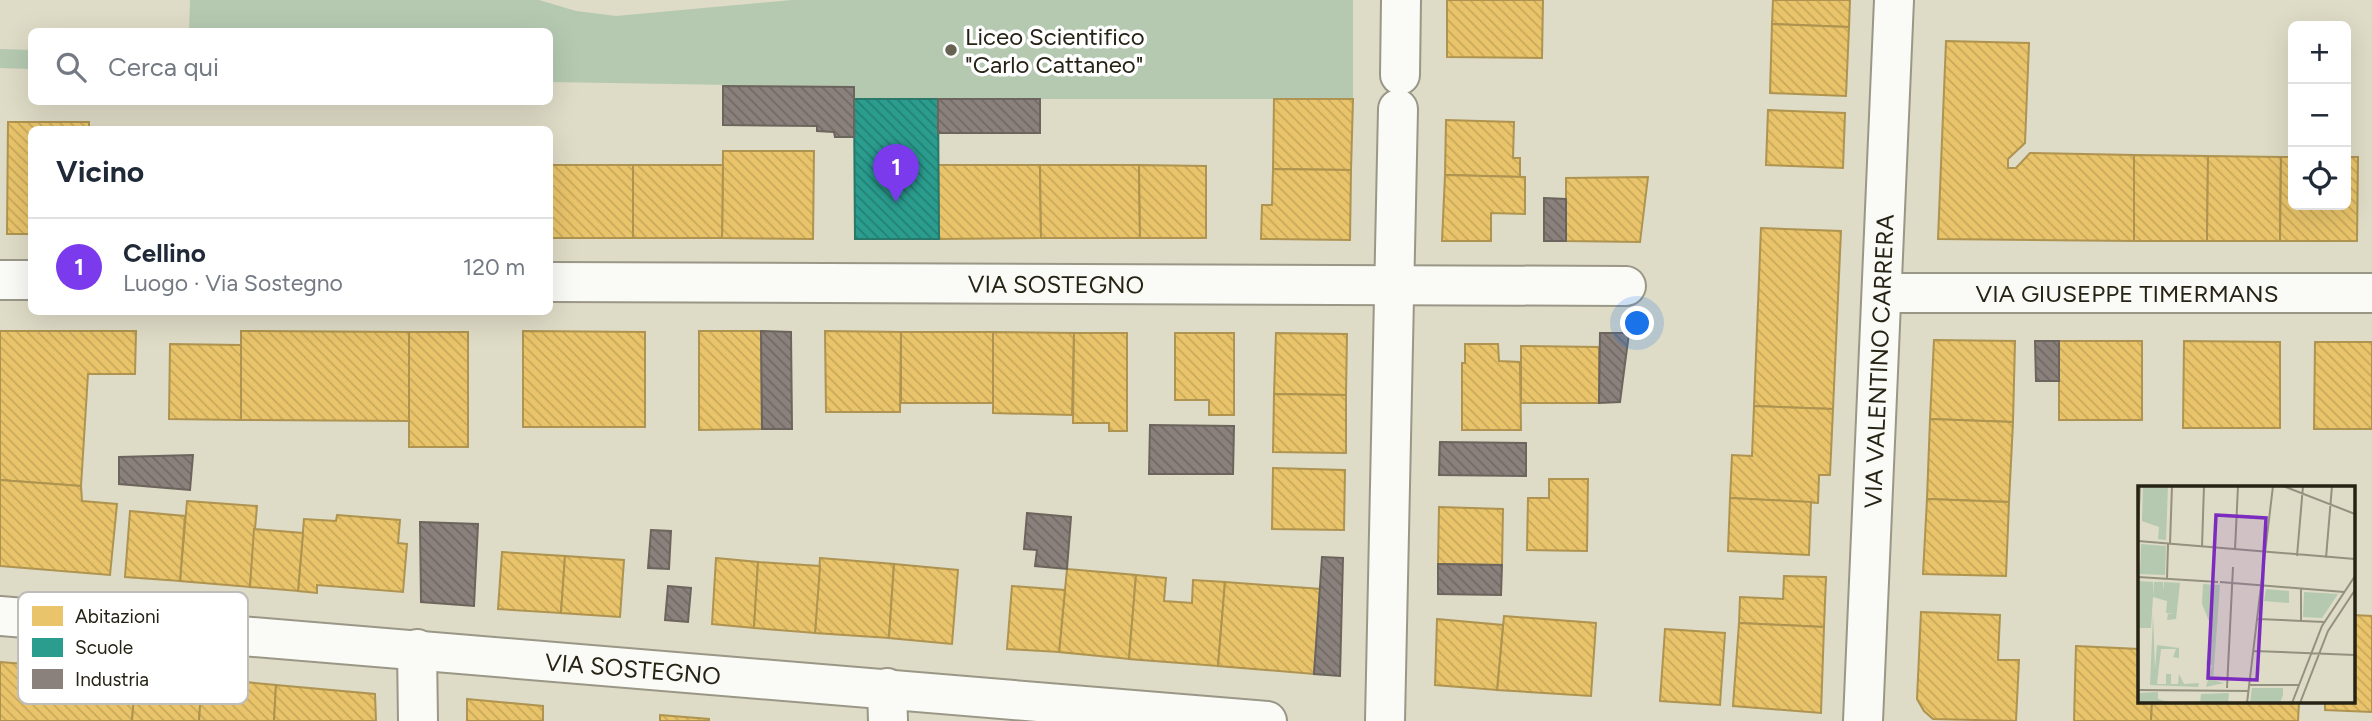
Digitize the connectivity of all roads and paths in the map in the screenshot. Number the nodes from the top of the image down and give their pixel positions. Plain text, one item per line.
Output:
1 (1401, 0) edge
2 (1894, 0) edge
3 (0, 280) edge
4 (28, 280) edge
5 (553, 282) edge
6 (1393, 286) junction
7 (1626, 286) dead end
8 (1882, 293) junction
9 (2372, 293) edge
10 (0, 616) edge
11 (18, 617) edge
12 (248, 636) edge
13 (417, 649) junction
14 (887, 705) edge
15 (418, 721) edge
16 (1267, 721) edge
17 (1385, 721) edge
18 (1863, 721) edge

1 - 6 street
2 - 8 street, VIA VALENTINO CARRERA
3 - 4 street
5 - 6 street, VIA SOSTEGNO
6 - 7 street, VIA SOSTEGNO
6 - 17 street
8 - 9 street, VIA GIUSEPPE TIMERMANS
8 - 18 street, VIA VALENTINO CARRERA
10 - 11 street, VIA SOSTEGNO
12 - 13 street, VIA SOSTEGNO
13 - 14 street, VIA SOSTEGNO
13 - 15 street
14 - 16 street, VIA SOSTEGNO

